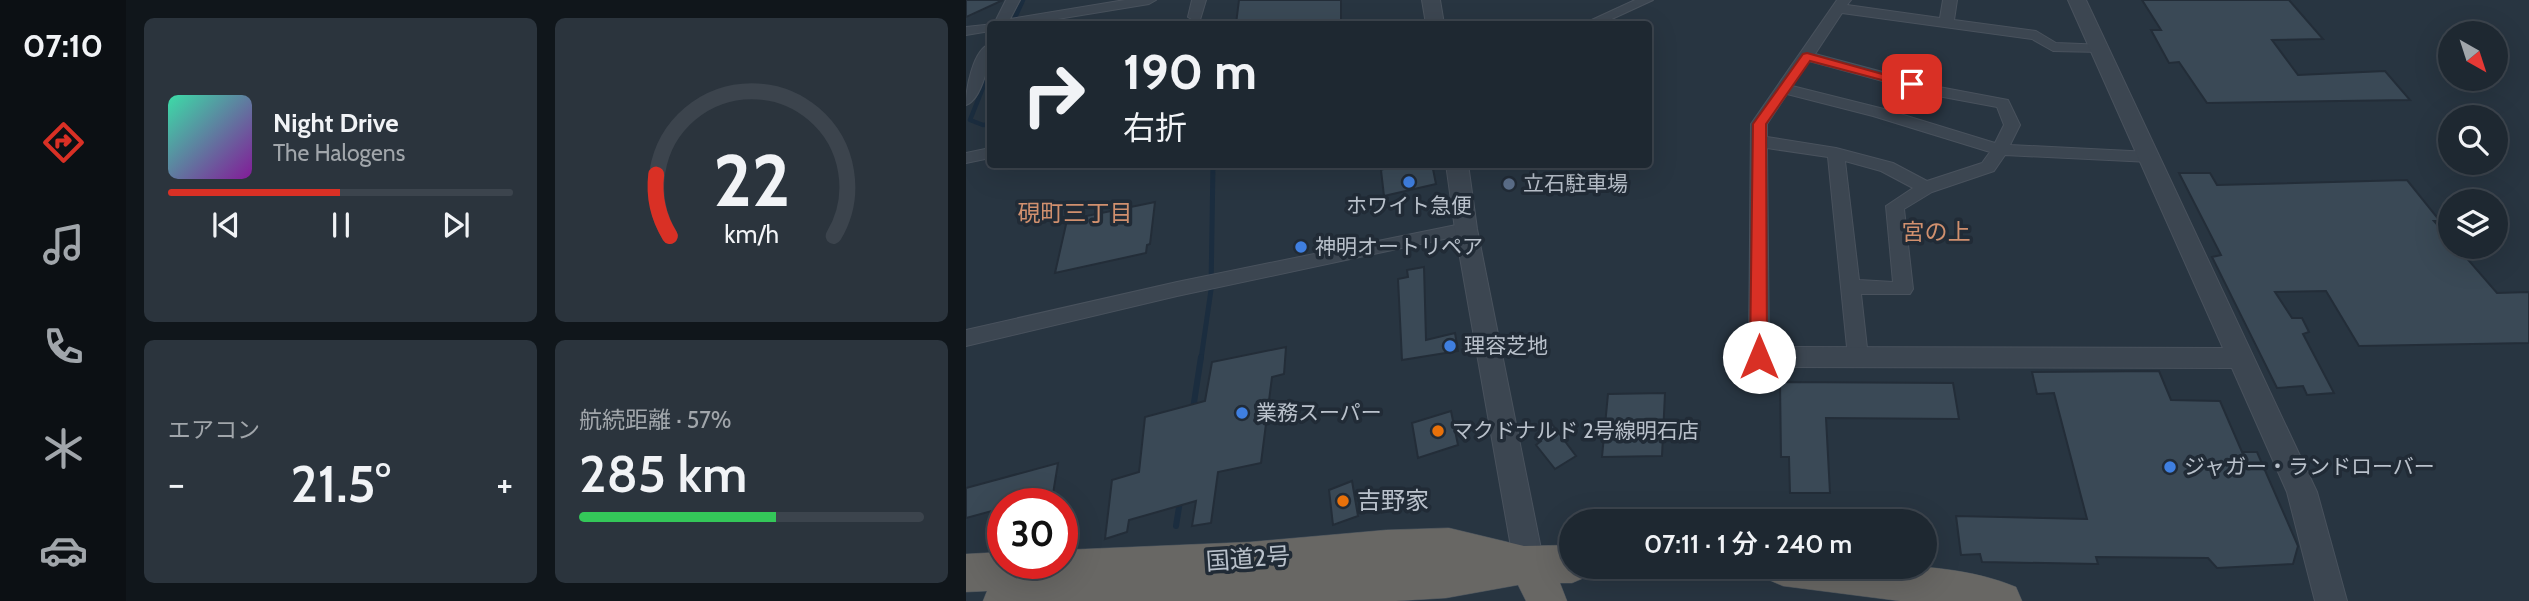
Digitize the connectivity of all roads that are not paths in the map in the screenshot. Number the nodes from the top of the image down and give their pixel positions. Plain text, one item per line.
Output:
1 (1013, 0) edge
2 (1149, 0) edge
3 (1199, 0) edge
4 (1431, 0) edge
5 (1646, 0) edge
6 (1950, 0) edge
7 (2077, 0) edge
8 (1841, 4) edge
9 (1195, 17) dead end
10 (1085, 18) edge
11 (1004, 21) edge
12 (1020, 21) edge
13 (1434, 21) edge
14 (1597, 21) edge
15 (1946, 23) junction
16 (987, 28) edge
17 (966, 31) edge
18 (2101, 48) junction
19 (987, 55) edge
20 (1807, 57) junction
21 (987, 89) edge
22 (1784, 89) junction
23 (968, 96) edge
24 (1758, 141) junction
25 (2000, 150) junction
26 (1836, 153) junction
27 (987, 154) edge
28 (2150, 157) junction
29 (966, 158) edge
30 (1458, 168) edge
31 (1926, 188) junction
32 (1466, 229) junction
33 (1851, 287) junction
34 (966, 338) edge
35 (1759, 357) joint
36 (1858, 357) junction
37 (2241, 358) junction
38 (1559, 570) edge
39 (966, 573) edge
40 (1884, 579) edge
41 (1528, 583) edge
42 (1332, 593) edge
43 (1957, 596) edge
44 (1003, 601) edge
45 (1546, 601) edge
46 (2002, 601) edge
47 (2331, 601) edge

1 - 11 street
2 - 10 street
3 - 9 street
4 - 13 street
5 - 14 street
6 - 15 street
7 - 18 street
8 - 15 street
8 - 20 street
10 - 12 street
15 - 18 street
16 - 17 street
18 - 28 street
19 - 23 street
20 - 22 street
20 - 25 street
21 - 23 street
22 - 24 street
22 - 25 street
24 - 26 street
24 - 35 street
25 - 28 street
25 - 31 street
26 - 31 street
26 - 33 street
27 - 29 street
28 - 37 street
30 - 32 street
31 - 33 street
32 - 34 street
32 - 41 street
33 - 36 street
35 - 36 street
36 - 37 street
37 - 47 street
38 - 41 highway, 国道2号
39 - 41 highway, 国道2号
40 - 43 highway
41 - 42 highway, 国道2号
41 - 45 highway
42 - 44 highway, 国道2号
43 - 46 highway

